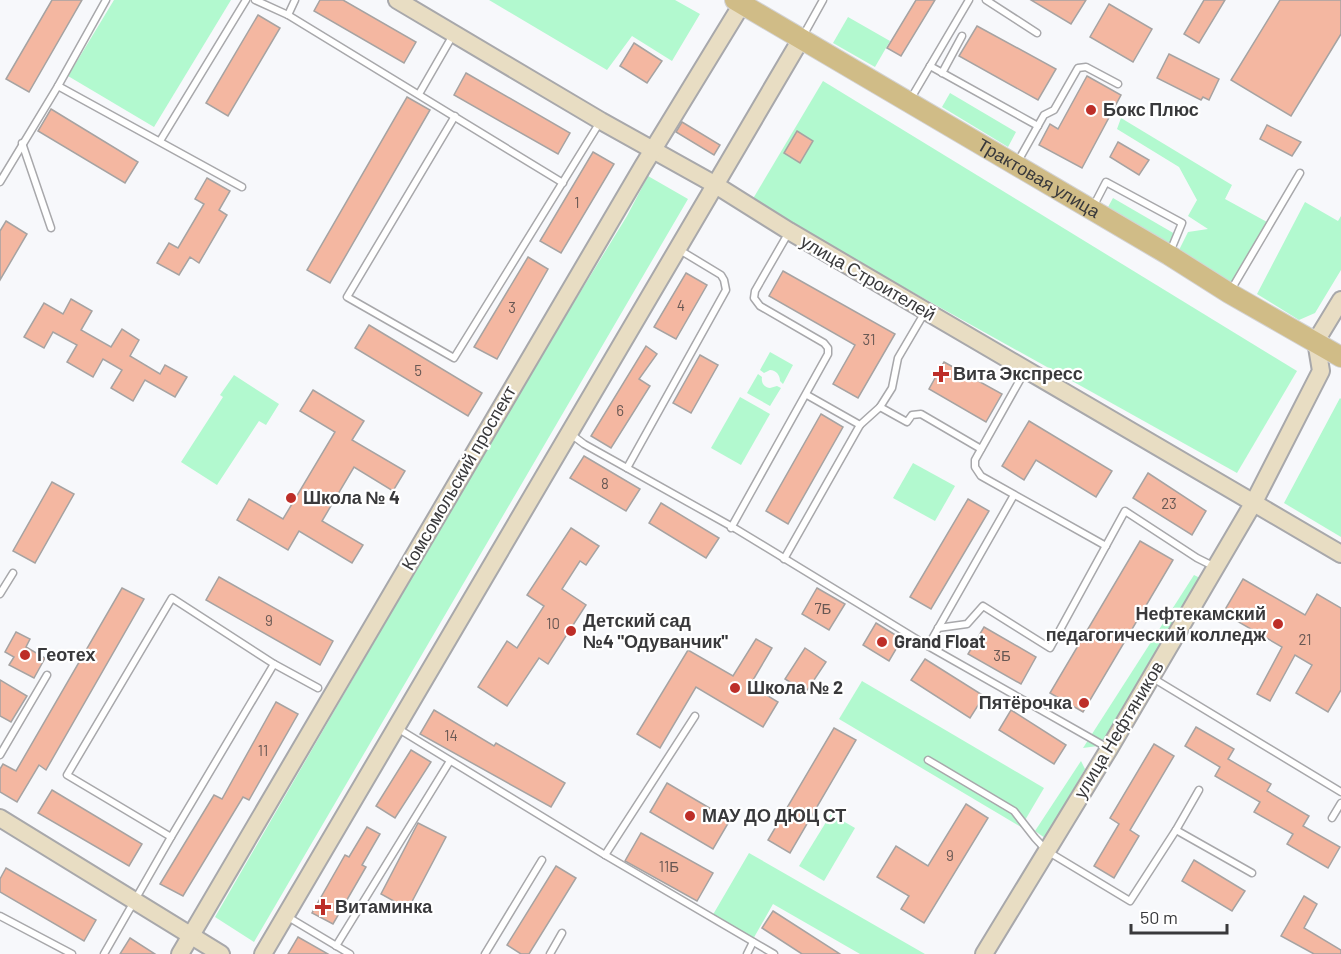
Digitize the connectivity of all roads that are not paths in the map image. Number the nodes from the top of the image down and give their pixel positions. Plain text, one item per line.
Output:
1 (106, 0) edge
2 (246, 0) edge
3 (255, 0) edge
4 (296, 0) edge
5 (397, 0) edge
6 (823, 0) edge
7 (969, 0) edge
8 (986, 0) edge
9 (738, 2) edge
10 (288, 15) junction
11 (454, 33) junction
12 (1037, 33) dead end
13 (962, 36) dead end
14 (801, 39) junction
15 (930, 66) junction
16 (942, 73) junction
17 (1118, 84) dead end
18 (58, 86) junction
19 (419, 94) junction
20 (909, 103) junction
21 (454, 116) junction
22 (601, 121) junction
23 (1038, 126) junction
24 (160, 141) junction
25 (22, 143) junction
26 (652, 150) junction
27 (1016, 166) junction
28 (1300, 173) dead end
29 (0, 182) edge
30 (563, 183) junction
31 (714, 184) junction
32 (242, 188) dead end
33 (1091, 210) junction
34 (51, 228) dead end
35 (789, 231) junction
36 (678, 248) junction
37 (1169, 255) junction
38 (1229, 293) junction
39 (1341, 300) edge
40 (925, 311) junction
41 (1316, 341) junction
42 (1341, 357) edge
43 (1026, 371) junction
44 (807, 395) junction
45 (880, 407) junction
46 (861, 425) junction
47 (569, 433) junction
48 (981, 449) junction
49 (627, 468) junction
50 (1014, 495) junction
51 (1254, 502) junction
52 (731, 528) junction
53 (1106, 546) junction
54 (1341, 554) edge
55 (784, 559) junction
56 (1216, 567) junction
57 (13, 573) dead end
58 (0, 594) edge
59 (939, 627) junction
60 (928, 646) junction
61 (274, 664) junction
62 (47, 675) dead end
63 (1151, 677) junction
64 (318, 688) dead end
65 (694, 716) dead end
66 (397, 728) junction
67 (1108, 748) junction
68 (0, 755) edge
69 (928, 760) dead end
70 (450, 761) junction
71 (1199, 790) dead end
72 (1341, 792) edge
73 (1341, 803) edge
74 (0, 818) edge
75 (1332, 818) dead end
76 (1176, 830) junction
77 (171, 837) junction
78 (1047, 851) junction
79 (605, 855) junction
80 (542, 860) dead end
81 (1252, 873) dead end
82 (136, 901) junction
83 (285, 915) junction
84 (0, 916) edge
85 (562, 933) dead end
86 (191, 936) junction
87 (753, 942) junction
88 (336, 946) junction
89 (72, 954) edge
90 (104, 954) edge
91 (180, 954) edge
92 (221, 954) edge
93 (263, 954) edge
94 (350, 954) edge
95 (485, 954) edge
96 (550, 954) edge
97 (747, 954) edge
98 (774, 954) edge
99 (984, 954) edge

1 - 18 lane
2 - 24 lane
3 - 10 lane
4 - 10 lane
5 - 11 main road, улица Строителей
6 - 14 lane
7 - 15 lane
8 - 12 lane
9 - 14 main road, Трактовая улица
9 - 26 main road, Комсомольский проспект
10 - 19 lane
11 - 19 lane
11 - 22 main road, улица Строителей
13 - 16 lane
14 - 20 main road, Трактовая улица
14 - 31 main road
15 - 16 lane
15 - 20 lane
16 - 23 lane
17 - 23 lane
18 - 24 lane
18 - 25 lane
19 - 21 lane
20 - 27 main road, Трактовая улица
21 - 30 lane
21 - 30 lane
22 - 26 main road, улица Строителей
22 - 30 lane
23 - 27 lane
24 - 32 lane
25 - 29 lane
25 - 34 lane
26 - 31 main road, улица Строителей
26 - 86 main road, Комсомольский проспект
27 - 33 main road, Трактовая улица
28 - 38 lane
31 - 35 main road, улица Строителей
31 - 36 main road
33 - 37 main road, Трактовая улица
33 - 37 lane
35 - 40 main road, улица Строителей
35 - 44 lane
36 - 47 main road
36 - 49 lane
37 - 38 main road, Трактовая улица
38 - 41 main road, Трактовая улица
39 - 41 main road
40 - 43 main road, улица Строителей
40 - 45 lane
41 - 42 main road, Трактовая улица
41 - 51 main road, улица Нефтяников
43 - 48 lane
43 - 51 main road, улица Строителей
44 - 46 lane
44 - 52 lane
45 - 46 lane
45 - 48 lane
46 - 55 lane
47 - 49 lane
47 - 66 main road
48 - 50 lane
49 - 52 lane
50 - 53 lane
50 - 59 lane
51 - 54 main road, улица Строителей
51 - 56 main road, улица Нефтяников
52 - 55 lane
53 - 56 lane
53 - 59 lane
55 - 60 lane
56 - 63 main road, улица Нефтяников
57 - 58 lane
59 - 60 lane
60 - 67 lane
61 - 64 lane
61 - 77 lane
61 - 77 lane
62 - 68 lane
63 - 67 main road, улица Нефтяников
63 - 72 lane
65 - 79 lane
66 - 70 lane
66 - 83 main road
67 - 78 main road, улица Нефтяников
69 - 78 lane
70 - 79 lane
70 - 88 lane
71 - 76 lane
73 - 75 lane
74 - 82 main road
76 - 78 lane
76 - 81 lane
77 - 82 lane
78 - 99 main road, улица Нефтяников
79 - 87 lane
80 - 95 lane
82 - 86 main road
82 - 90 lane
83 - 88 lane
83 - 93 main road
84 - 89 lane
85 - 96 lane
86 - 91 main road, Комсомольский проспект
86 - 92 main road
87 - 97 lane
87 - 98 lane
88 - 94 lane

